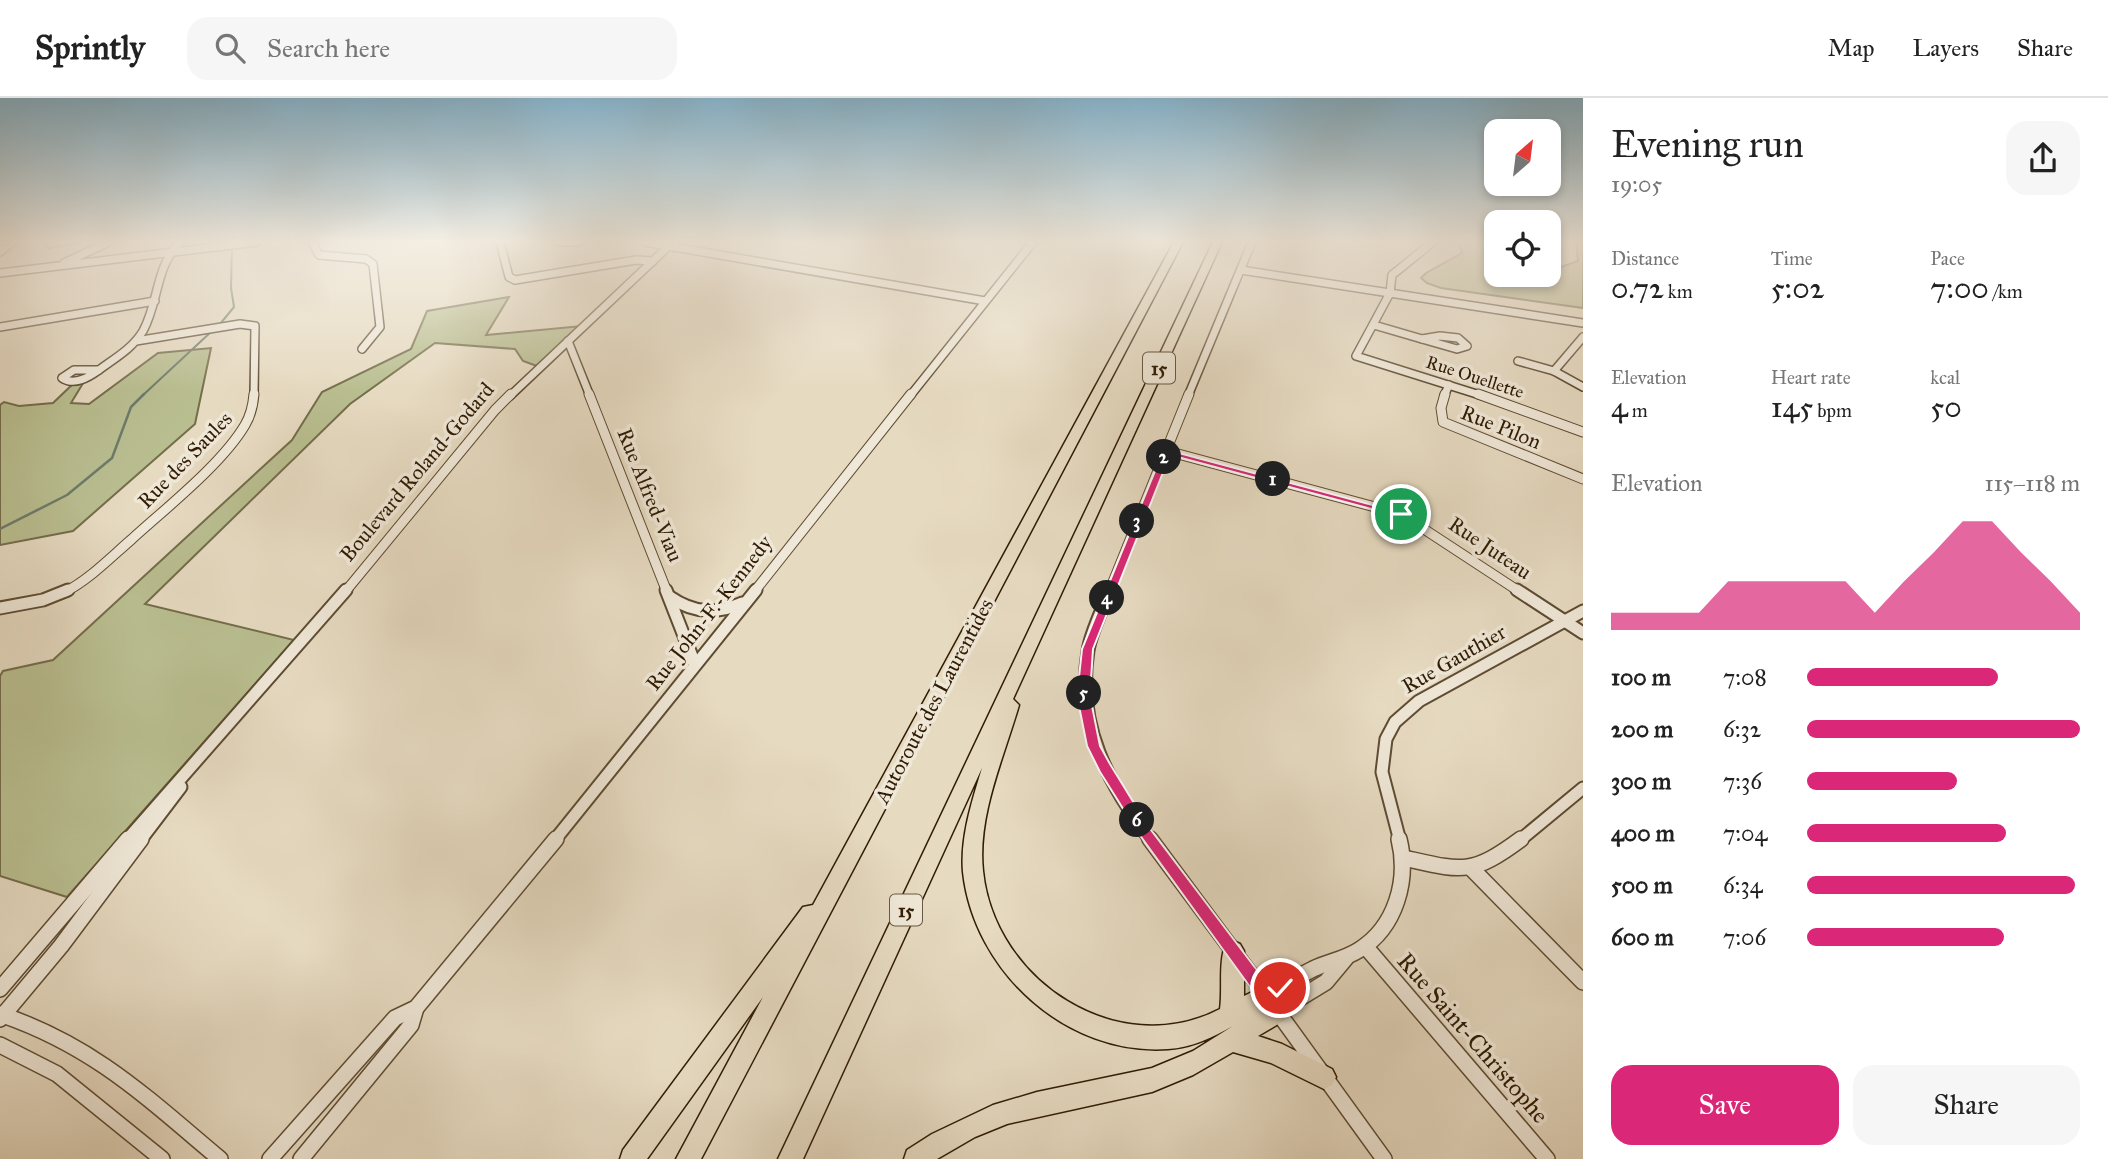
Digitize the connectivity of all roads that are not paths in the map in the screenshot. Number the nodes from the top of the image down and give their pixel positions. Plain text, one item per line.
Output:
1 (157, 292) edge
2 (376, 292) edge
3 (621, 292) edge
4 (933, 292) edge
5 (993, 292) edge
6 (1152, 292) edge
7 (1195, 292) edge
8 (1232, 292) edge
9 (1380, 292) edge
10 (1390, 293) junction
11 (155, 301) junction
12 (985, 301) junction
13 (1583, 323) edge
14 (1374, 325) junction
15 (0, 327) edge
16 (1583, 337) edge
17 (1422, 339) junction
18 (136, 341) junction
19 (568, 341) junction
20 (362, 349) dead end
21 (1518, 361) dead end
22 (99, 370) dead end
23 (1554, 371) junction
24 (1449, 385) junction
25 (1583, 387) edge
26 (1583, 432) edge
27 (1167, 451) junction
28 (1583, 479) edge
29 (670, 597) junction
30 (746, 601) junction
31 (0, 608) edge
32 (1583, 611) edge
33 (1564, 621) junction
34 (1583, 633) edge
35 (1022, 662) junction
36 (695, 664) junction
37 (212, 745) junction
38 (1581, 794) edge
39 (1404, 858) junction
40 (845, 866) junction
41 (1472, 869) junction
42 (1365, 946) junction
43 (1233, 951) junction
44 (1583, 982) edge
45 (0, 989) edge
46 (1272, 1004) junction
47 (416, 1008) junction
48 (1230, 1015) junction
49 (1, 1016) edge
50 (1233, 1041) junction
51 (0, 1045) edge
52 (1324, 1077) junction
53 (162, 1159) edge
54 (220, 1159) edge
55 (270, 1159) edge
56 (301, 1159) edge
57 (632, 1159) edge
58 (688, 1159) edge
59 (790, 1159) edge
60 (916, 1159) edge
61 (1384, 1159) edge
62 (1547, 1159) edge

1 - 11 street
2 - 20 street
3 - 19 street, Boulevard Roland-Godard
4 - 12 street
5 - 12 street, Rue John-F.-Kennedy
6 - 40 highway, Autoroute des Laurentides / 15
7 - 35 highway, 15
8 - 27 street
9 - 10 street
10 - 13 street
10 - 14 street
11 - 15 street
11 - 18 street
12 - 30 street, Rue John-F.-Kennedy
14 - 17 street
14 - 24 street, Rue Ouellette
16 - 23 street
17 - 17 street
18 - 22 street
18 - 31 street, Rue des Saules
19 - 29 street, Rue Alfred-Viau
19 - 37 street, Boulevard Roland-Godard
21 - 23 street
23 - 25 street
24 - 26 street, Rue Ouellette
24 - 28 street, Rue Pilon
27 - 33 street, Rue Juteau
27 - 43 street
29 - 30 street
29 - 36 street, Rue Alfred-Viau
30 - 36 street, Rue John-F.-Kennedy
32 - 33 street, Rue Gauthier
33 - 34 street, Rue Juteau
33 - 39 street, Rue Gauthier
35 - 48 highway
35 - 59 highway, 15
36 - 47 street, Rue John-F.-Kennedy
37 - 45 street, Boulevard Roland-Godard
37 - 49 street, Boulevard Roland-Godard
38 - 41 street
39 - 41 street
39 - 42 street, Rue Gauthier
40 - 57 highway
40 - 58 highway, Autoroute des Laurentides / 15
41 - 44 street
42 - 46 street, Rue Gauthier
42 - 62 street, Rue Saint-Christophe
43 - 46 street
43 - 48 highway
46 - 48 highway
46 - 50 highway
46 - 52 street
47 - 55 street, Rue John-F.-Kennedy
47 - 56 street, Rue John-F.-Kennedy
49 - 54 street
50 - 52 highway
50 - 60 highway
51 - 53 street
52 - 61 street

